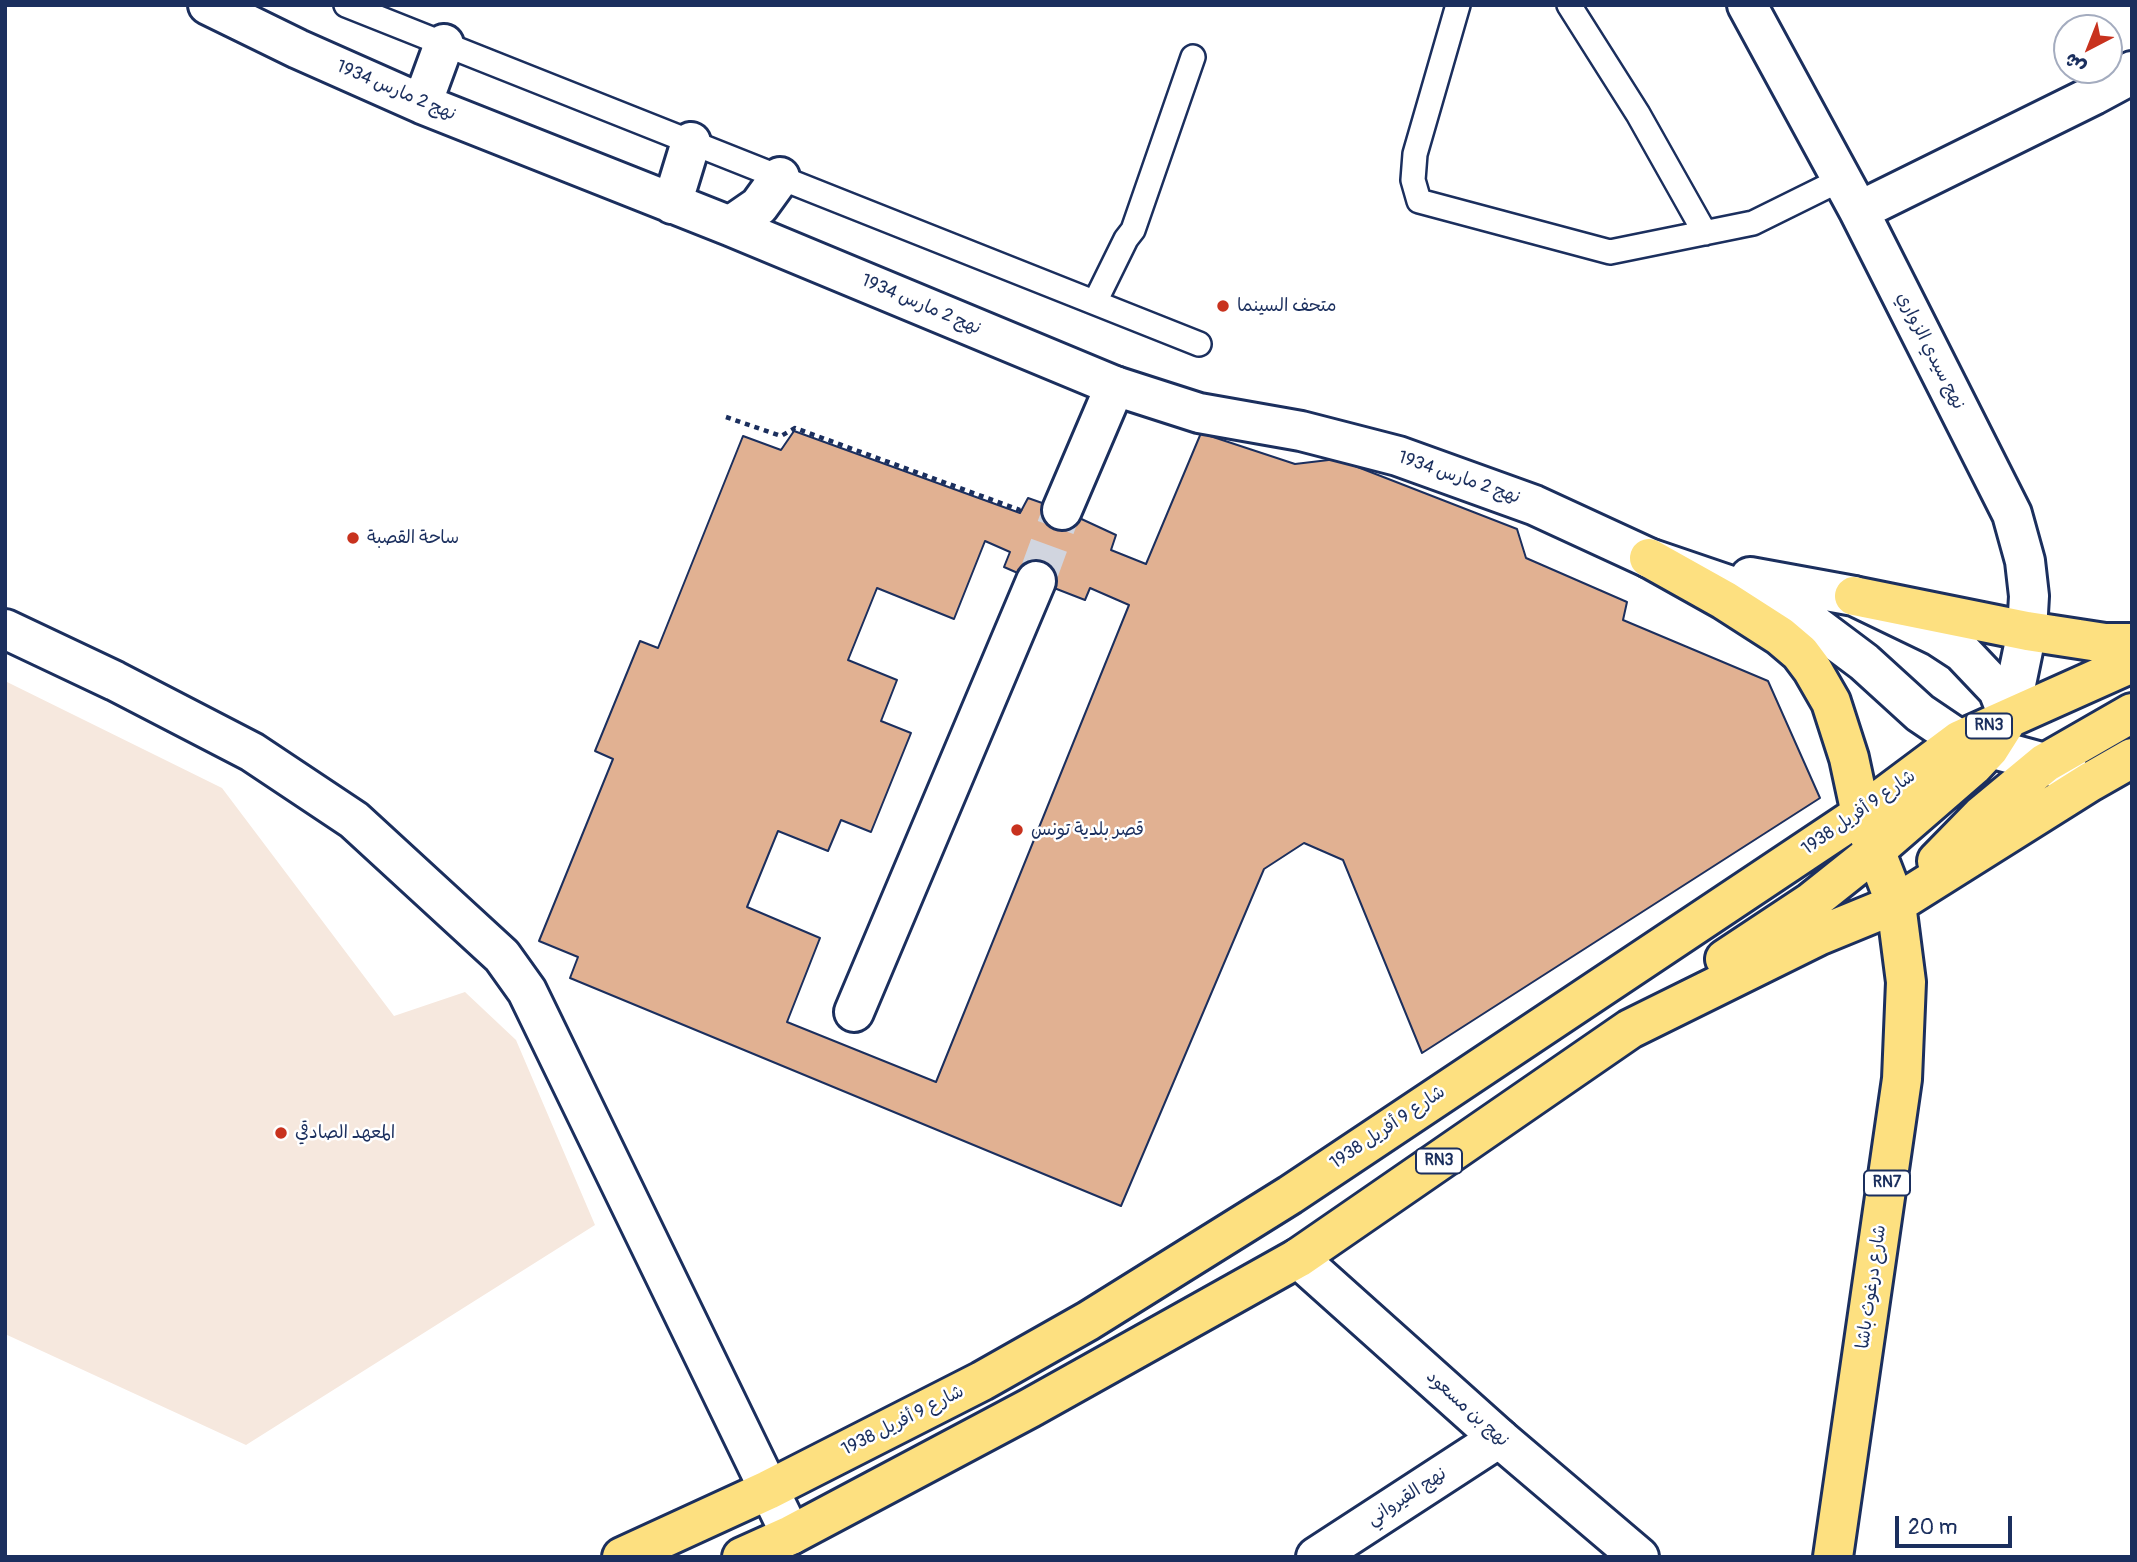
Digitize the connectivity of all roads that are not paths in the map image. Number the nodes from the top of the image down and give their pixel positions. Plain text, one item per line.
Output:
1 (208, 5) edge
2 (346, 5) edge
3 (1458, 5) edge
4 (1569, 5) edge
5 (1747, 5) edge
6 (444, 44) junction
7 (1193, 57) dead end
8 (2132, 71) edge
9 (422, 104) junction
10 (691, 142) junction
11 (780, 177) junction
12 (1851, 195) junction
13 (672, 204) junction
14 (730, 226) junction
15 (1705, 233) junction
16 (1095, 302) junction
17 (1199, 344) dead end
18 (1115, 386) junction
19 (1063, 508) tunnel mouth
20 (1649, 558) junction
21 (1036, 582) tunnel mouth
22 (1854, 596) junction
23 (5, 629) edge
24 (2027, 631) junction
25 (2132, 643) edge
26 (2132, 663) edge
27 (2132, 713) edge
28 (2009, 718) junction
29 (1974, 744) junction
30 (2132, 758) edge
31 (2045, 763) junction
32 (2090, 782) junction
33 (1861, 814) junction
34 (1875, 851) junction
35 (1896, 904) junction
36 (854, 1012) dead end
37 (1630, 1029) junction
38 (1346, 1156) junction
39 (1380, 1202) junction
40 (1298, 1258) junction
41 (1499, 1438) junction
42 (768, 1490) junction
43 (791, 1535) junction
44 (622, 1557) edge
45 (742, 1557) edge
46 (1316, 1557) edge
47 (1639, 1557) edge
48 (1833, 1557) edge

1 - 9 street, نهج 2 مارس 1934
2 - 6 lane
3 - 15 lane
4 - 15 lane
5 - 12 street, نهج سيدي الزواري
6 - 9 street
6 - 10 lane
7 - 16 lane
8 - 12 street
9 - 13 street, نهج 2 مارس 1934
10 - 11 lane
10 - 13 street
11 - 14 street
11 - 16 lane
12 - 15 lane
12 - 24 street, نهج سيدي الزواري
13 - 14 street, نهج 2 مارس 1934
14 - 18 street, نهج 2 مارس 1934
16 - 17 lane
18 - 19 street
18 - 20 street, نهج 2 مارس 1934
20 - 22 street, نهج 2 مارس 1934
20 - 29 street, نهج 2 مارس 1934
20 - 33 main road, شارع درغوث باشا
21 - 36 street
22 - 24 main road
22 - 28 street, نهج 2 مارس 1934
23 - 42 street
24 - 25 main road
24 - 28 street, نهج سيدي الزواري
26 - 28 main road, RN3
27 - 31 main road
28 - 29 main road
29 - 31 street, نهج 2 مارس 1934
29 - 33 main road, شارع 9 أفريل 1938 / RN3
29 - 34 main road
30 - 32 main road, RN3
31 - 32 street, نهج 2 مارس 1934
31 - 35 main road
32 - 35 main road, RN3
33 - 34 main road, شارع درغوث باشا / RN7
33 - 38 main road, شارع 9 أفريل 1938 / RN3
34 - 35 main road, شارع درغوث باشا / RN7
34 - 37 main road
35 - 37 main road, RN3
35 - 48 main road, شارع درغوث باشا / RN7
37 - 39 main road, RN3
38 - 39 main road
38 - 42 main road, شارع 9 أفريل 1938 / RN3
39 - 40 main road, RN3
40 - 41 street, نهج بن مسعود
40 - 43 main road, RN3
41 - 46 street, نهج القيرواني
41 - 47 street, نهج بن مسعود
42 - 43 street
42 - 44 main road, شارع 9 أفريل 1938 / RN3
43 - 45 main road, RN3

